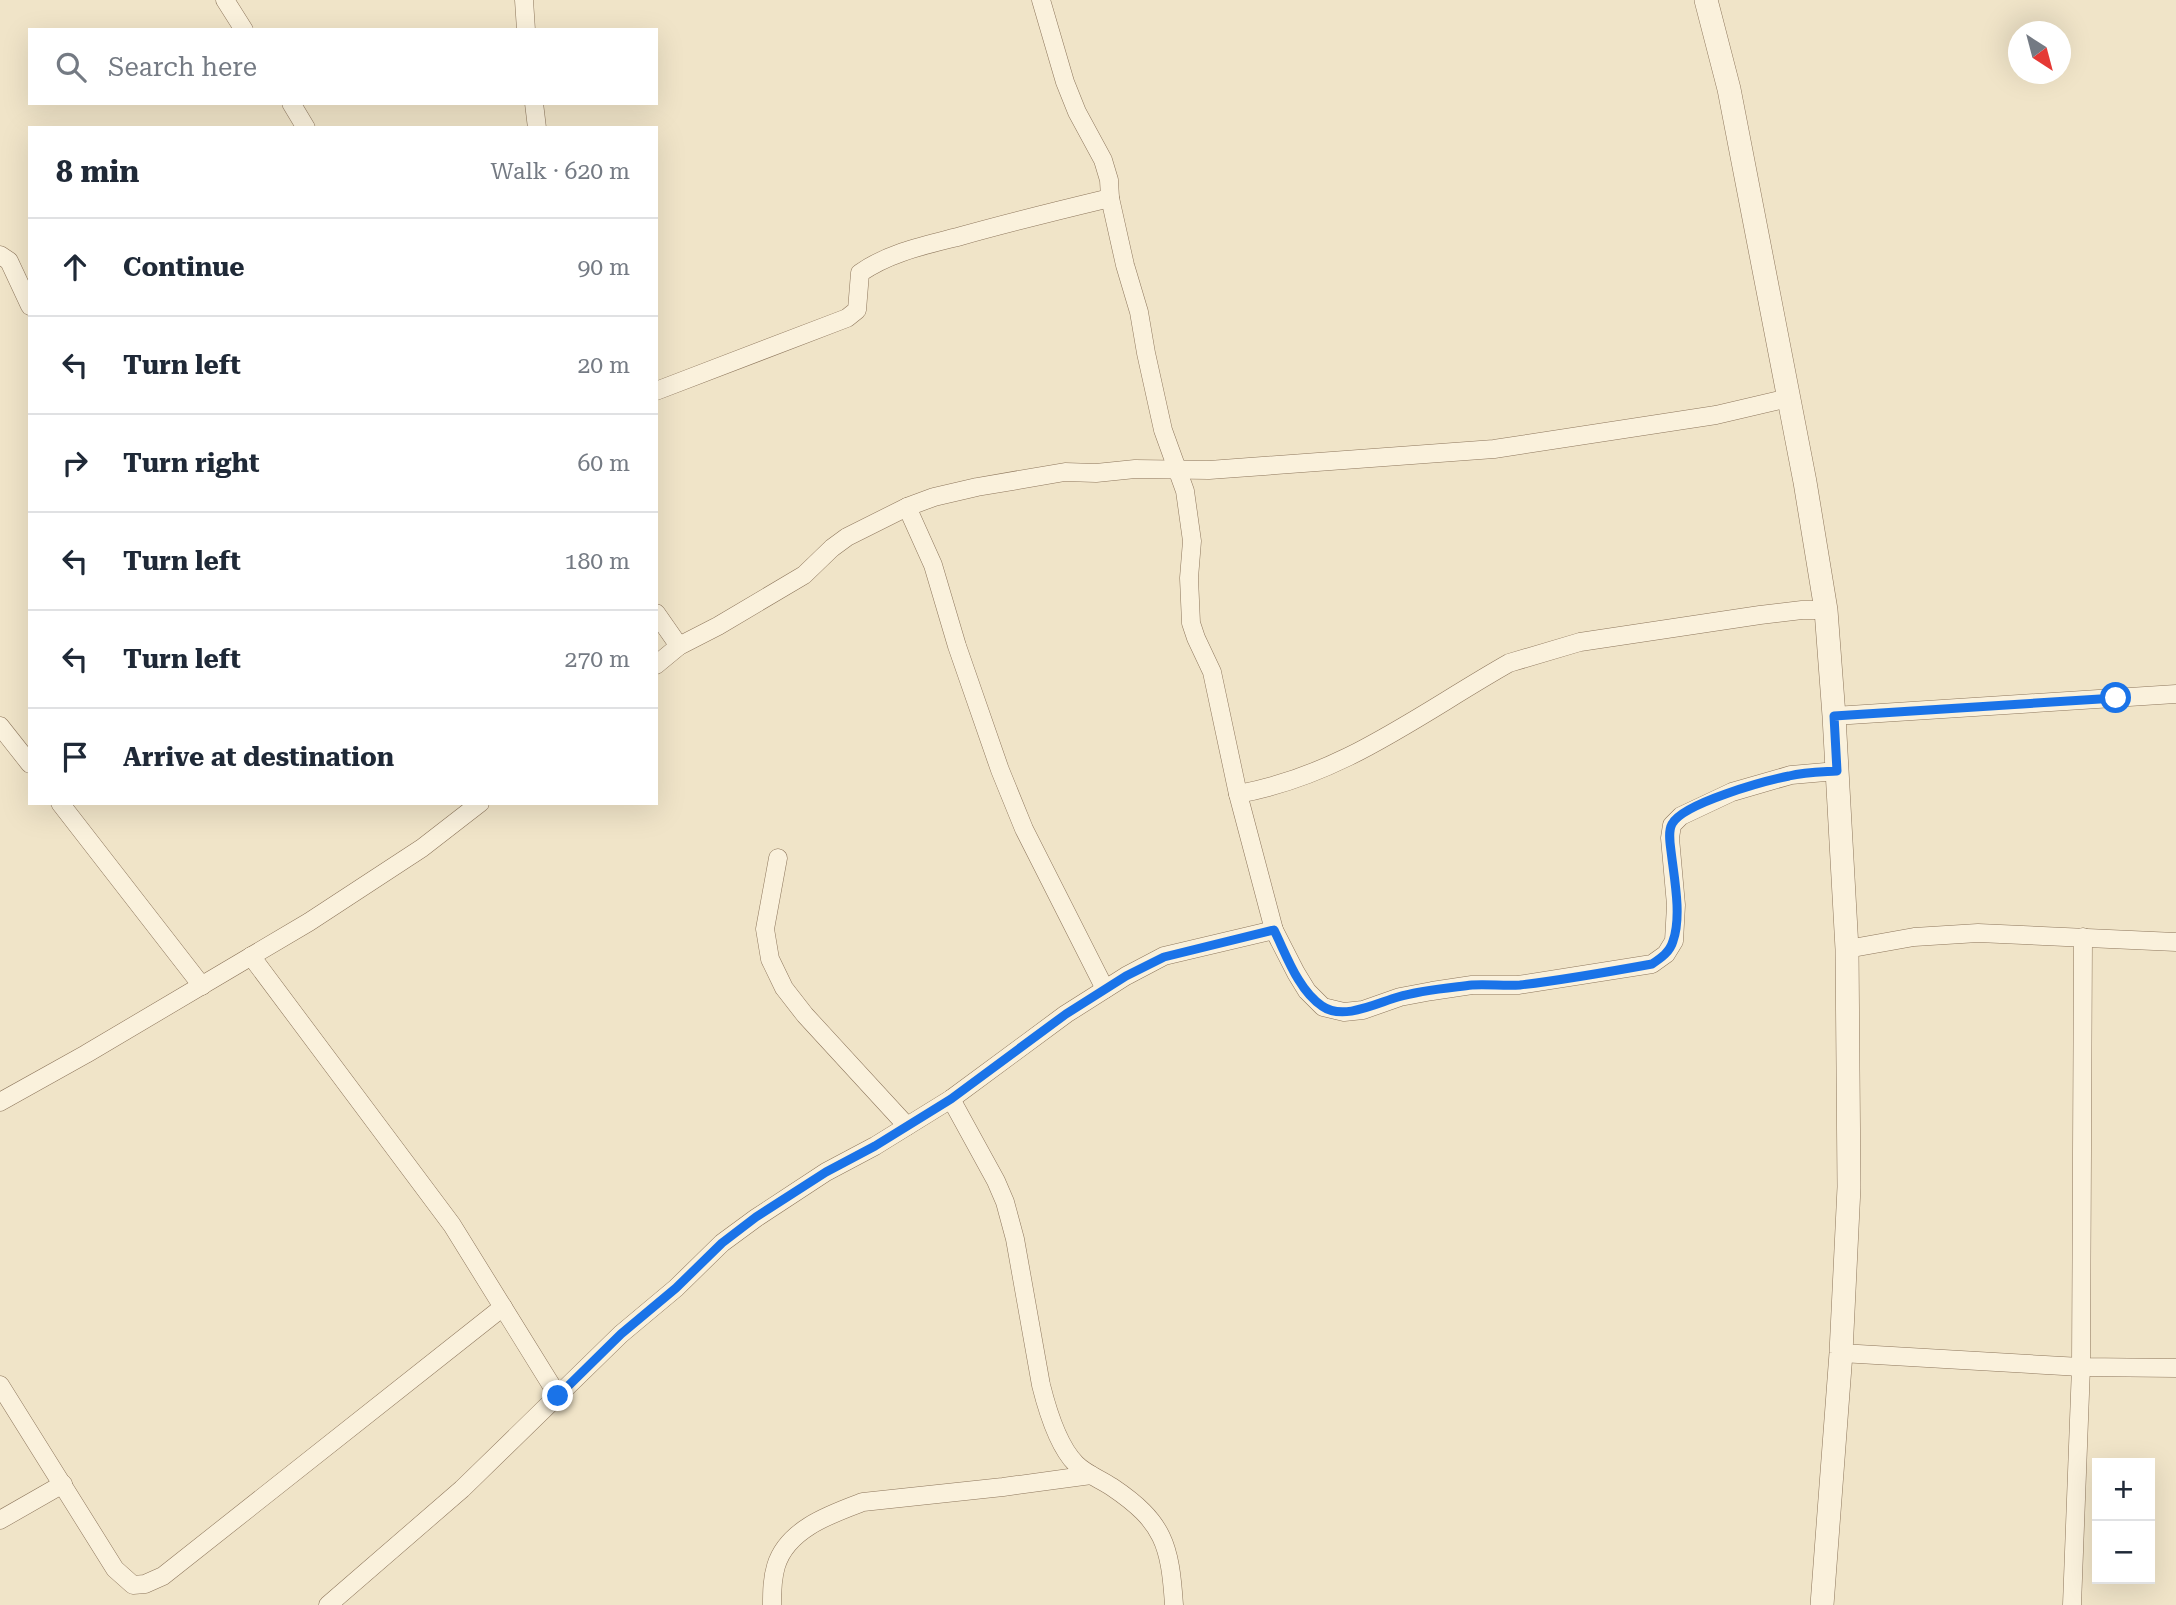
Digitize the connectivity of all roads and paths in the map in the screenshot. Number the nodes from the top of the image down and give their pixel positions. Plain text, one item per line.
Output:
1 (225, 0) edge
2 (524, 0) edge
3 (1041, 0) edge
4 (1706, 0) edge
5 (243, 28) edge
6 (526, 28) edge
7 (292, 105) edge
8 (534, 105) edge
9 (305, 126) edge
10 (537, 126) edge
11 (1110, 198) junction
12 (0, 255) edge
13 (28, 302) edge
14 (658, 390) edge
15 (1788, 398) junction
16 (1176, 471) junction
17 (907, 507) junction
18 (1826, 610) junction
19 (658, 616) edge
20 (680, 646) junction
21 (658, 663) edge
22 (2176, 694) edge
23 (1834, 716) junction
24 (0, 726) edge
25 (28, 761) edge
26 (1837, 771) junction
27 (1238, 794) junction
28 (62, 805) edge
29 (477, 805) edge
30 (778, 858) dead end
31 (1274, 930) junction
32 (2083, 937) junction
33 (2176, 942) edge
34 (1847, 949) junction
35 (251, 956) junction
36 (202, 986) junction
37 (1105, 989) junction
38 (951, 1099) junction
39 (0, 1102) edge
40 (908, 1126) junction
41 (503, 1307) junction
42 (1841, 1353) junction
43 (2081, 1367) junction
44 (2176, 1368) edge
45 (0, 1385) edge
46 (558, 1396) junction
47 (1091, 1475) junction
48 (63, 1484) junction
49 (0, 1520) edge
50 (328, 1605) edge
51 (772, 1605) edge
52 (1174, 1605) edge
53 (1822, 1605) edge
54 (2072, 1605) edge

1 - 5 street
2 - 6 street
3 - 11 street
4 - 15 street
7 - 9 street
8 - 10 street
11 - 14 street
11 - 16 street
12 - 13 street
15 - 16 street
15 - 18 street
16 - 17 street
16 - 27 street
17 - 20 street
17 - 37 street
18 - 23 street
18 - 27 street
19 - 20 street
20 - 21 street
22 - 23 street
23 - 26 street
24 - 25 street
26 - 31 street
26 - 34 street
27 - 31 street
28 - 36 street
29 - 35 street
30 - 40 street
31 - 37 street
32 - 33 street
32 - 34 street
32 - 43 street
34 - 42 street
35 - 36 street
35 - 41 street
36 - 39 street
37 - 38 street
38 - 40 street
38 - 47 street
40 - 46 street
41 - 46 street
41 - 48 street
42 - 43 street
42 - 53 street
43 - 44 street
43 - 54 street
45 - 48 street
46 - 50 street
47 - 51 street
47 - 52 street
48 - 49 street

